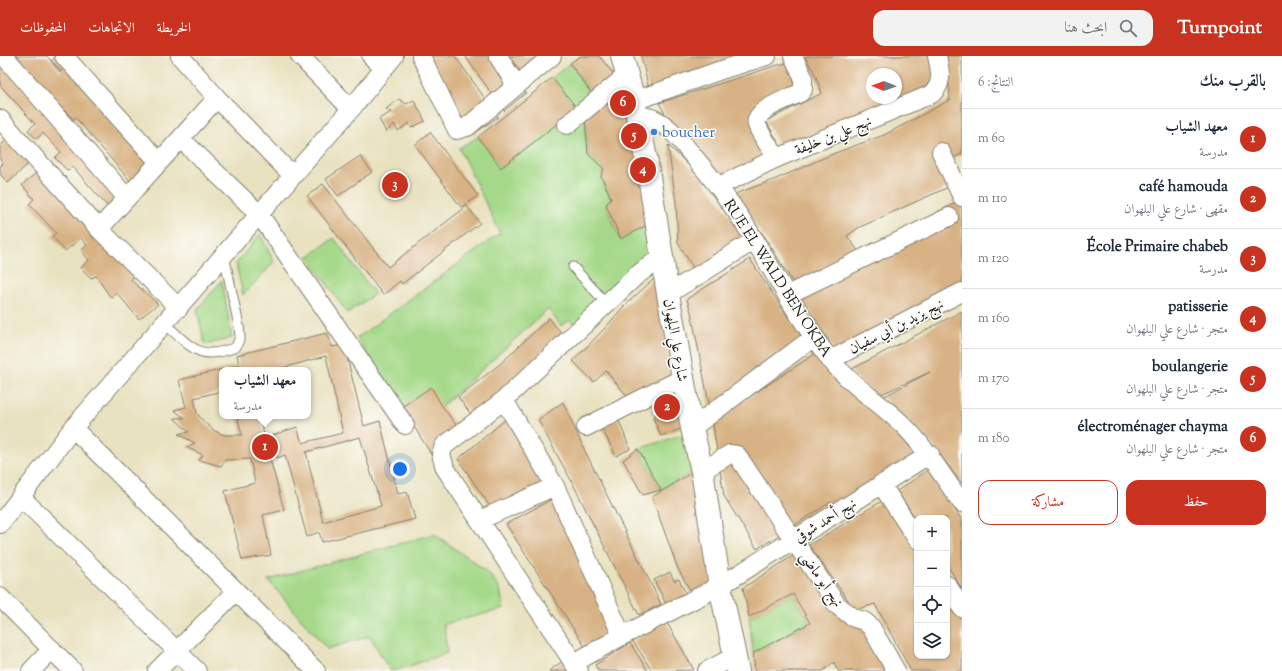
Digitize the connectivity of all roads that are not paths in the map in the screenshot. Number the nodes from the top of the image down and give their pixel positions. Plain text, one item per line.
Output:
1 (4, 56) edge
2 (64, 56) edge
3 (180, 56) edge
4 (300, 56) edge
5 (371, 56) edge
6 (421, 56) edge
7 (498, 56) edge
8 (767, 56) edge
9 (793, 56) edge
10 (937, 56) edge
11 (546, 58) edge
12 (389, 62) edge
13 (625, 66) edge
14 (516, 85) junction
15 (218, 98) junction
16 (635, 108) junction
17 (351, 109) junction
18 (0, 119) edge
19 (567, 125) dead end
20 (181, 139) junction
21 (941, 152) dead end
22 (777, 158) junction
23 (159, 162) junction
24 (292, 175) junction
25 (719, 186) junction
26 (962, 197) edge
27 (126, 198) junction
28 (259, 214) junction
29 (949, 217) dead end
30 (99, 229) junction
31 (755, 240) junction
32 (224, 255) junction
33 (661, 257) junction
34 (573, 267) dead end
35 (962, 292) edge
36 (668, 294) junction
37 (787, 295) junction
38 (606, 303) junction
39 (178, 308) junction
40 (165, 324) junction
41 (814, 337) junction
42 (830, 360) junction
43 (683, 378) junction
44 (504, 400) junction
45 (405, 425) dead end
46 (586, 427) dead end
47 (73, 428) junction
48 (692, 428) junction
49 (930, 454) junction
50 (702, 471) junction
51 (881, 484) junction
52 (555, 486) junction
53 (21, 497) junction
54 (962, 503) edge
55 (480, 520) junction
56 (0, 524) edge
57 (914, 534) edge
58 (794, 538) junction
59 (720, 586) junction
60 (948, 587) edge
61 (236, 591) junction
62 (0, 597) edge
63 (962, 608) edge
64 (622, 636) junction
65 (52, 649) junction
66 (177, 652) junction
67 (737, 663) edge
68 (576, 667) edge
69 (30, 671) edge
70 (73, 671) edge
71 (158, 671) edge
72 (197, 671) edge
73 (316, 671) edge
74 (707, 671) edge
75 (896, 671) edge

1 - 27 street
2 - 23 street
3 - 15 street
4 - 17 street
5 - 12 street
6 - 14 street
7 - 14 street
8 - 16 street
9 - 22 street
10 - 22 street, نهج علي بن خليفة
11 - 14 street
12 - 17 street
13 - 16 street, شارع علي البلهوان
13 - 19 street
15 - 20 street
15 - 24 street
16 - 25 street, RUE EL WALD BEN OKBA
16 - 33 street, شارع علي البلهوان
17 - 24 street
18 - 30 street
20 - 23 street
20 - 28 street
21 - 26 street
22 - 25 street, نهج علي بن خليفة
23 - 27 street
24 - 28 street
25 - 31 street, RUE EL WALD BEN OKBA
27 - 30 street
28 - 32 street
28 - 45 street
29 - 37 street
30 - 39 street
31 - 36 street
31 - 37 street, RUE EL WALD BEN OKBA
32 - 39 street
32 - 40 lane
33 - 36 street, شارع علي البلهوان
33 - 38 street
34 - 38 lane
35 - 42 street, نهج يزيد بن أبي سفيان
36 - 43 street, شارع علي البلهوان
37 - 41 street, RUE EL WALD BEN OKBA
38 - 44 street
39 - 40 street
40 - 47 street
41 - 42 street, RUE EL WALD BEN OKBA
41 - 48 street
42 - 49 street, RUE EL WALD BEN OKBA
43 - 46 street
43 - 48 street, شارع علي البلهوان
44 - 52 street
44 - 55 street
47 - 53 street
47 - 61 street
48 - 50 street, شارع علي البلهوان
49 - 51 street, نهج أحمد شوقي
49 - 54 street, RUE EL WALD BEN OKBA
50 - 58 street, نهج أبو ماضي
50 - 59 street, شارع علي البلهوان
51 - 57 street
51 - 58 street, نهج أحمد شوقي
52 - 55 street
52 - 64 street
53 - 56 street
53 - 66 street
55 - 68 street
58 - 59 street, نهج أحمد شوقي
58 - 75 street, نهج أبو ماضي
59 - 64 street, نهج أحمد شوقي
59 - 67 street, شارع علي البلهوان
60 - 63 street
61 - 66 street
61 - 73 street
62 - 65 street
64 - 68 street, نهج أحمد شوقي
65 - 69 street
65 - 70 street
66 - 71 street
66 - 72 street
67 - 74 street

